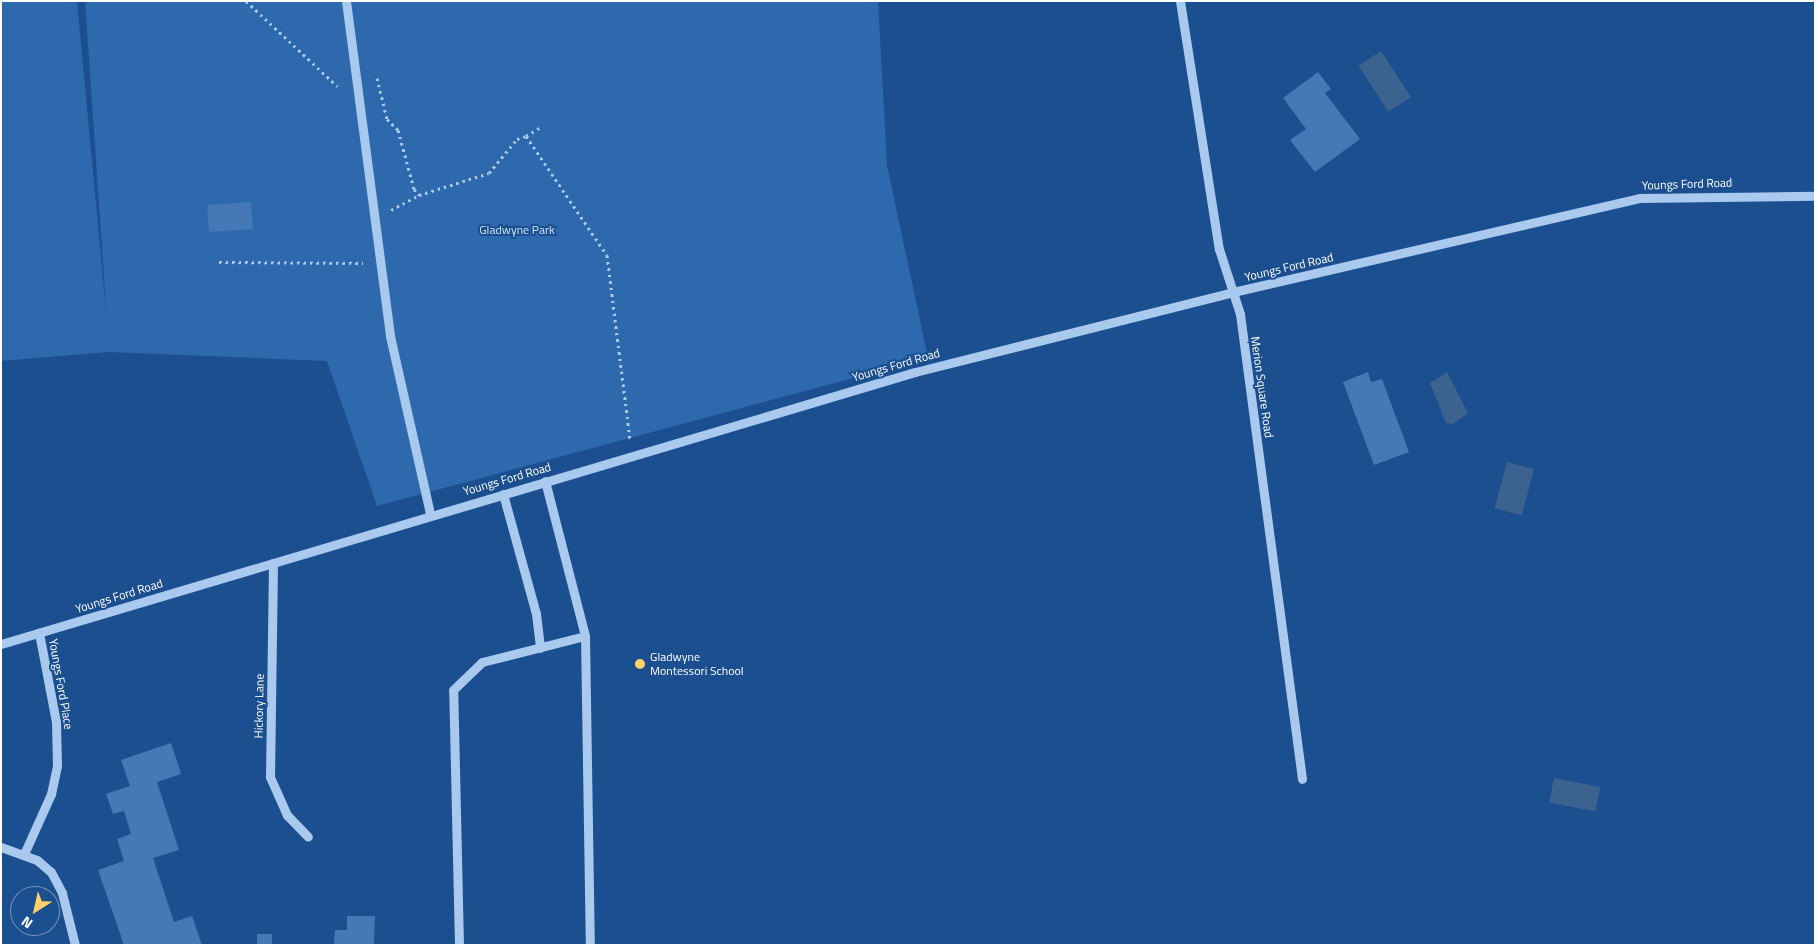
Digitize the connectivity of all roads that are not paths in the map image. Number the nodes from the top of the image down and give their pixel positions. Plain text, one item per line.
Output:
1 (346, 1) edge
2 (1180, 1) edge
3 (1815, 196) edge
4 (1233, 292) junction
5 (545, 481) junction
6 (503, 494) junction
7 (430, 514) junction
8 (273, 563) junction
9 (39, 633) junction
10 (585, 636) junction
11 (1, 644) edge
12 (540, 648) junction
13 (1302, 779) dead end
14 (308, 837) dead end
15 (1, 847) edge
16 (24, 854) junction
17 (75, 945) edge
18 (459, 945) edge
19 (590, 945) edge

1 - 7 street
2 - 4 street, Merion Square Road
3 - 4 street, Youngs Ford Road
4 - 5 street, Youngs Ford Road
4 - 13 street, Merion Square Road
5 - 6 street, Youngs Ford Road
5 - 10 street
6 - 7 street, Youngs Ford Road
6 - 12 street
7 - 8 street, Youngs Ford Road
8 - 9 street, Youngs Ford Road
8 - 14 street, Hickory Lane
9 - 11 street, Youngs Ford Road
9 - 16 street, Youngs Ford Place
10 - 12 street
10 - 19 street
12 - 18 street
15 - 16 street
16 - 17 street

